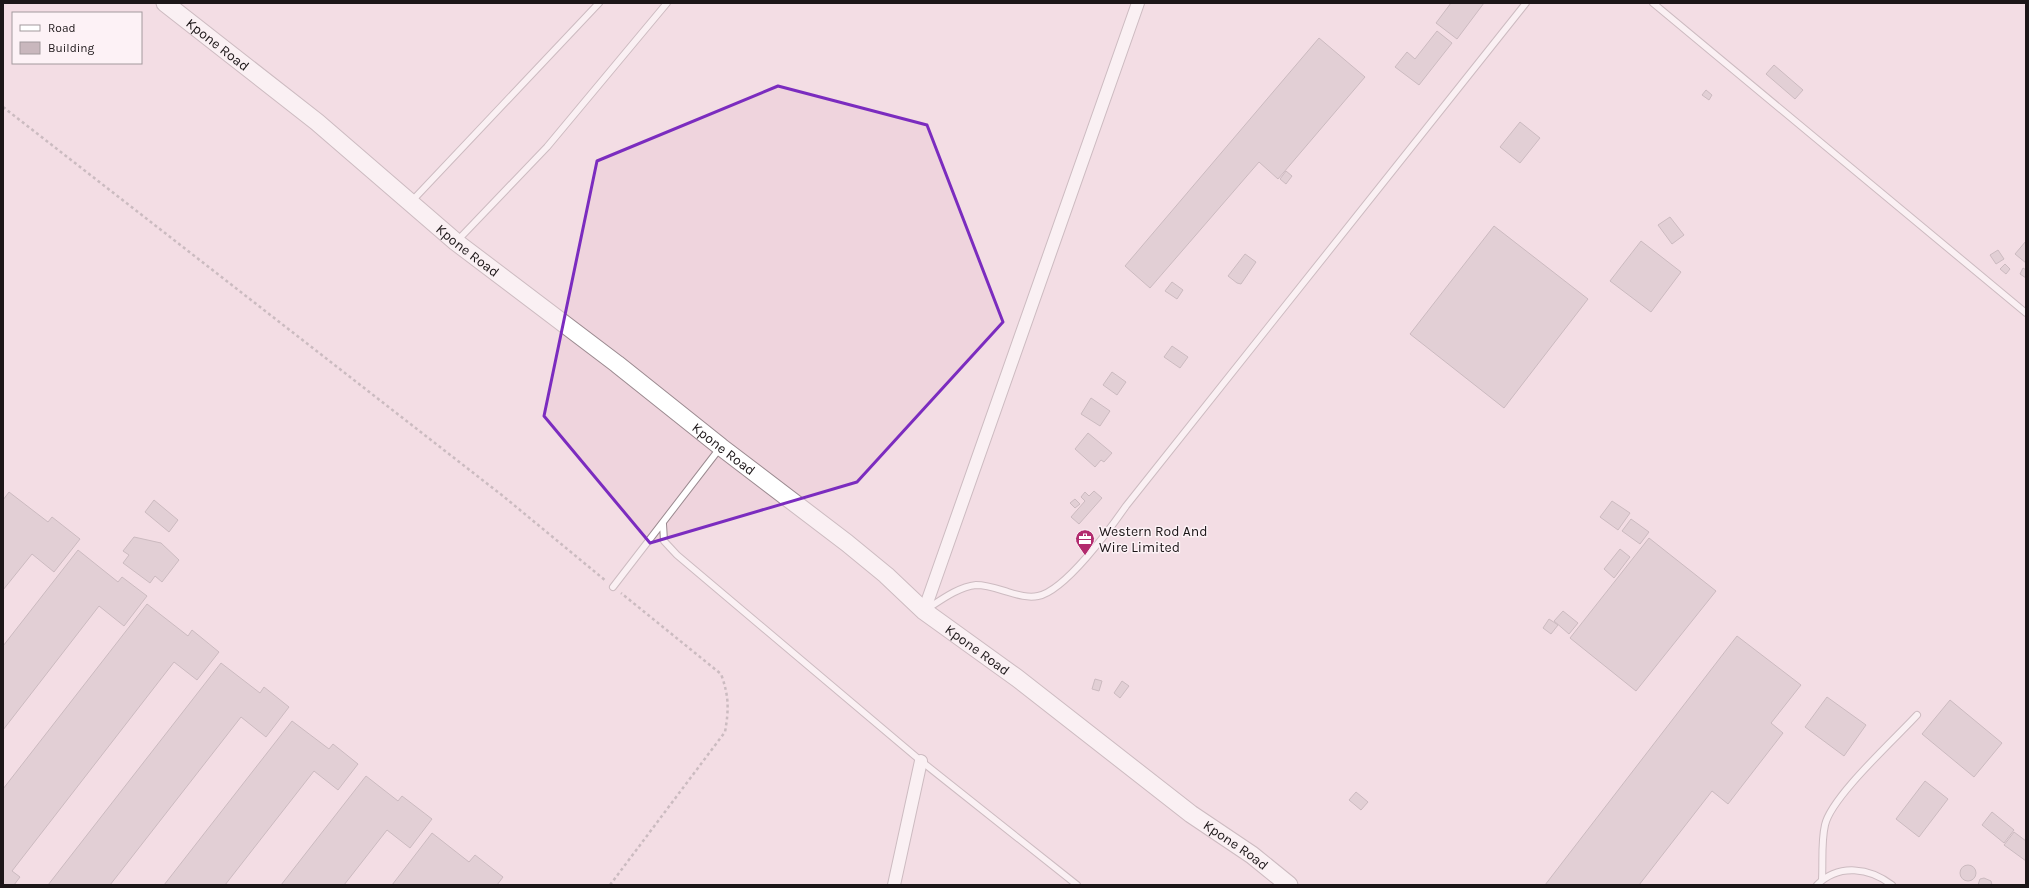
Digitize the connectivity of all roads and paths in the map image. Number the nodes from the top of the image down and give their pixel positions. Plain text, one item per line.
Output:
1 (165, 3) edge
2 (599, 3) edge
3 (667, 3) edge
4 (1138, 3) edge
5 (1526, 3) edge
6 (1653, 3) edge
7 (3, 107) edge
8 (410, 203) junction
9 (456, 242) junction
10 (2026, 313) edge
11 (721, 447) junction
12 (663, 524) junction
13 (613, 587) junction
14 (924, 611) junction
15 (1917, 715) dead end
16 (921, 761) junction
17 (1822, 880) junction
18 (610, 885) edge
19 (894, 885) edge
20 (1077, 885) edge
21 (1289, 885) edge
22 (1817, 885) edge
23 (1892, 885) edge

1 - 8 main road, Kpone Road
2 - 8 lane
3 - 9 lane
4 - 14 street
5 - 14 lane
6 - 10 lane
7 - 13 path
8 - 9 main road, Kpone Road
9 - 11 main road, Kpone Road
11 - 12 lane
11 - 14 main road, Kpone Road
12 - 13 lane
12 - 16 lane
13 - 18 path
14 - 21 main road, Kpone Road
15 - 17 lane
16 - 19 street
16 - 20 lane
17 - 22 lane
17 - 23 lane

